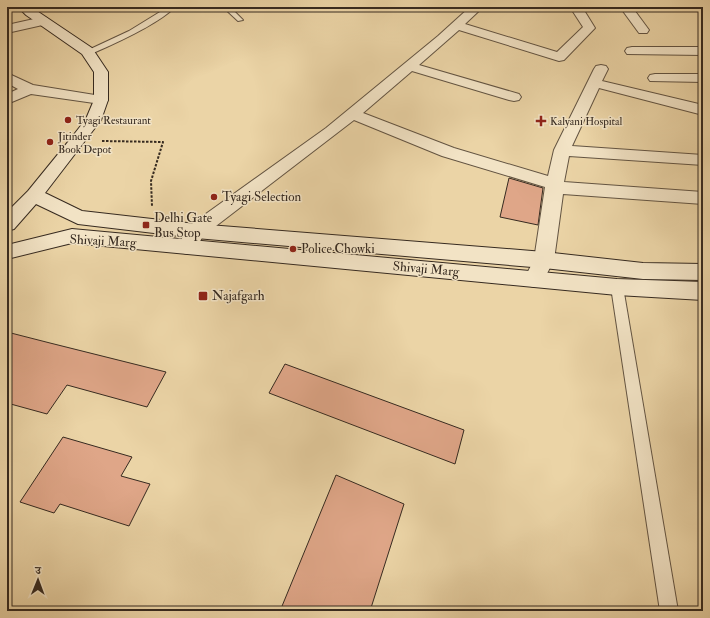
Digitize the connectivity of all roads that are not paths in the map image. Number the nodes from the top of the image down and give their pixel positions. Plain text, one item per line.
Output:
1 (24, 7) edge
2 (172, 7) edge
3 (226, 7) edge
4 (477, 7) edge
5 (576, 7) edge
6 (626, 7) edge
7 (240, 20) dead end
8 (43, 21) junction
9 (456, 25) junction
10 (7, 29) edge
11 (643, 30) dead end
12 (632, 51) dead end
13 (703, 51) edge
14 (88, 52) junction
15 (409, 66) junction
16 (7, 77) edge
17 (656, 78) dead end
18 (703, 78) edge
19 (30, 89) junction
20 (514, 97) dead end
21 (7, 100) edge
22 (101, 100) junction
23 (703, 110) edge
24 (352, 114) junction
25 (562, 150) junction
26 (703, 160) edge
27 (555, 186) junction
28 (34, 195) junction
29 (703, 198) edge
30 (7, 224) edge
31 (192, 239) junction
32 (7, 252) edge
33 (544, 260) junction
34 (703, 272) edge
35 (534, 279) junction
36 (617, 287) junction
37 (703, 291) edge
38 (669, 611) edge

1 - 8 street
2 - 14 lane
3 - 7 lane
4 - 9 street
5 - 9 street
6 - 11 street
8 - 10 street
8 - 14 street
9 - 15 street
12 - 13 street
14 - 22 street
15 - 20 street
15 - 24 street
16 - 19 street
17 - 18 street
19 - 21 street
19 - 22 street
22 - 28 street
23 - 25 street
24 - 27 street
24 - 31 street
25 - 26 street
25 - 27 street
27 - 29 street
27 - 33 street
28 - 30 street
28 - 31 street, Shivaji Marg
31 - 32 street, Shivaji Marg
31 - 33 street, Shivaji Marg
31 - 35 street, Shivaji Marg
33 - 34 street, Shivaji Marg
33 - 35 street
35 - 36 street, Shivaji Marg
36 - 37 street, Shivaji Marg
36 - 38 lane

